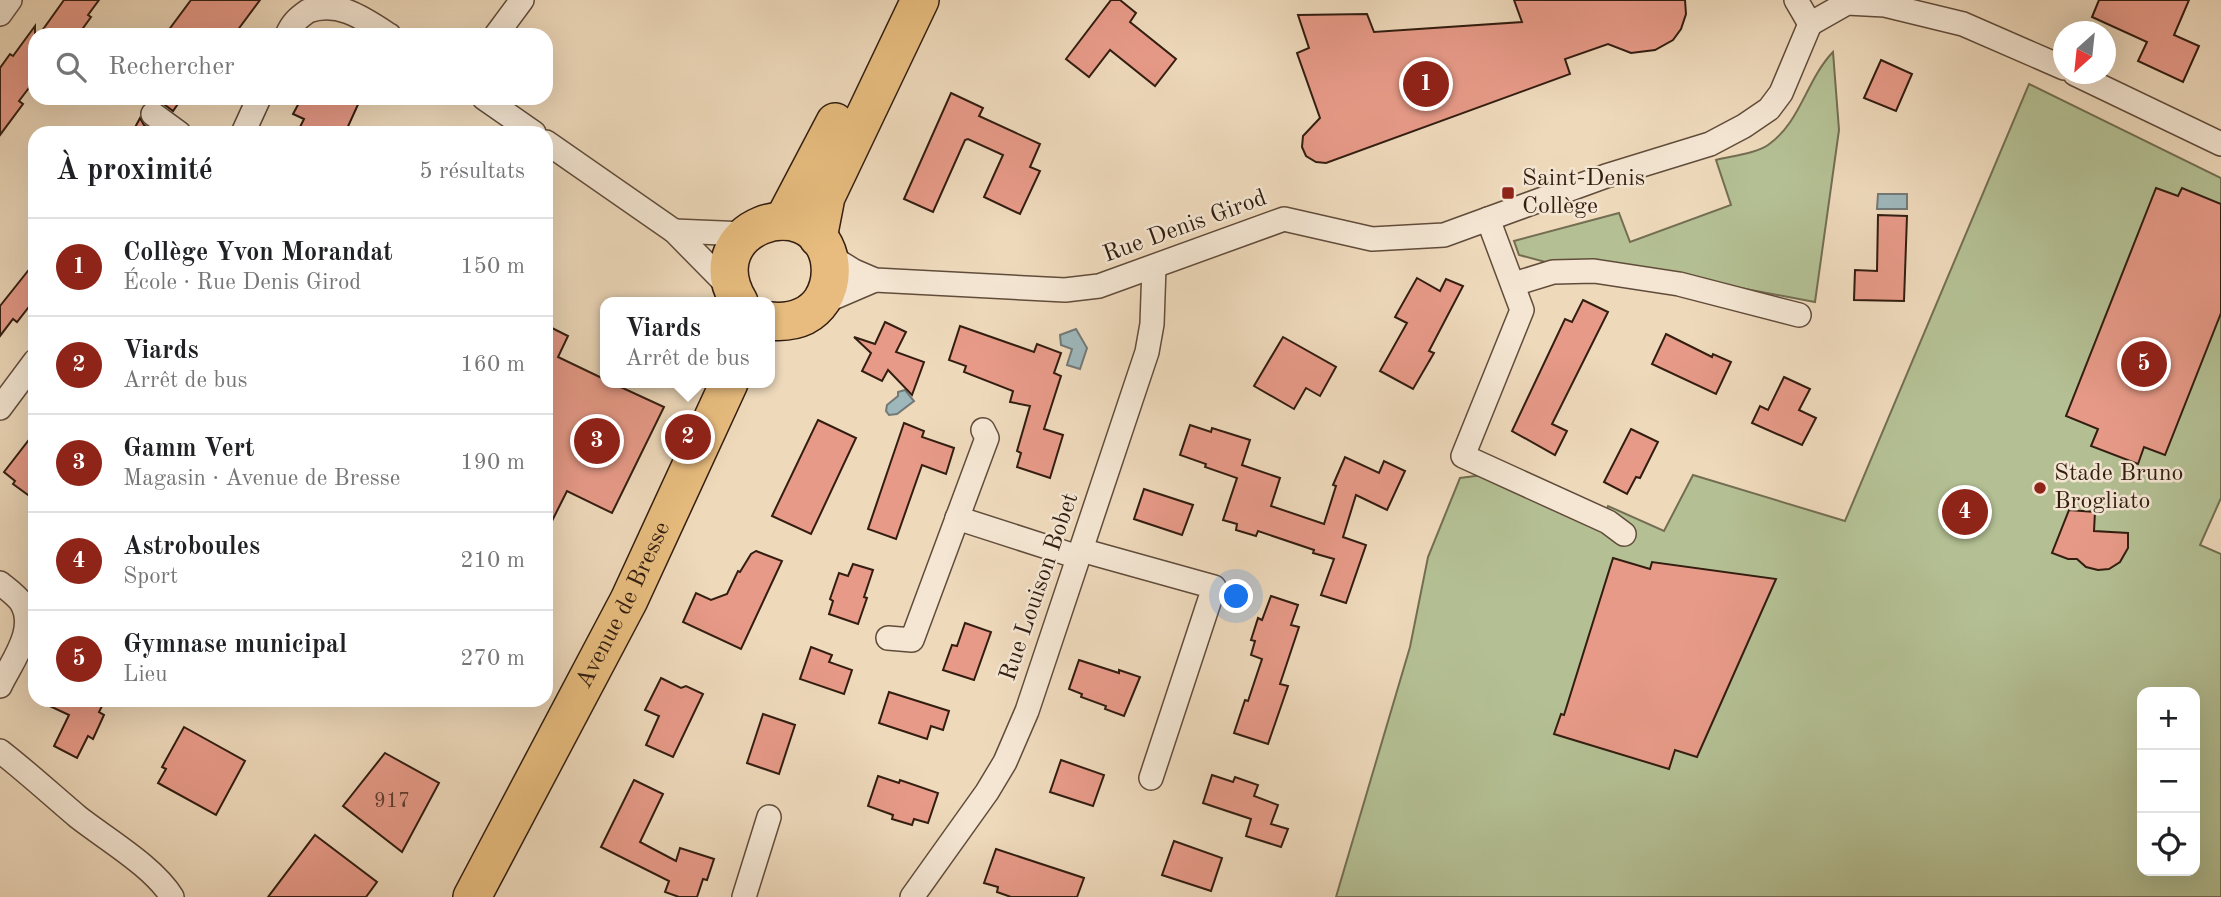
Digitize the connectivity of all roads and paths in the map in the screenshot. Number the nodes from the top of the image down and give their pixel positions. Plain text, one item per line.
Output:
1 (10, 0) edge
2 (522, 0) edge
3 (898, 0) edge
4 (920, 0) edge
5 (1796, 0) edge
6 (1841, 3) edge
7 (0, 14) edge
8 (1810, 24) junction
9 (290, 28) edge
10 (379, 28) edge
11 (501, 28) edge
12 (2053, 64) edge
13 (2096, 84) edge
14 (256, 105) edge
15 (494, 105) edge
16 (153, 114) dead end
17 (169, 126) edge
18 (246, 126) edge
19 (524, 126) edge
20 (2221, 144) edge
21 (553, 147) edge
22 (1488, 219) junction
23 (783, 221) junction
24 (674, 231) junction
25 (746, 233) junction
26 (823, 246) junction
27 (1154, 268) junction
28 (876, 280) junction
29 (1514, 284) junction
30 (736, 297) edge
31 (819, 304) junction
32 (1799, 315) dead end
33 (775, 321) edge
34 (27, 388) edge
35 (727, 388) edge
36 (0, 408) edge
37 (983, 430) dead end
38 (957, 518) junction
39 (1624, 534) dead end
40 (1079, 554) junction
41 (0, 583) edge
42 (888, 638) dead end
43 (0, 685) edge
44 (0, 751) edge
45 (1151, 778) dead end
46 (769, 817) dead end
47 (749, 895) edge
48 (172, 897) edge
49 (472, 897) edge
50 (912, 897) edge

1 - 7 street
2 - 11 street
3 - 23 main road
4 - 26 main road
5 - 8 street
6 - 8 street
6 - 12 street
8 - 22 street, Rue Denis Girod
9 - 10 street
13 - 20 street
14 - 18 street
15 - 19 street
16 - 17 street
21 - 24 street
22 - 27 street, Rue Denis Girod
22 - 29 street
23 - 25 main road
23 - 26 main road
24 - 25 street
24 - 30 street
25 - 30 main road
26 - 28 street, Rue Denis Girod
26 - 31 main road
27 - 28 street, Rue Denis Girod
27 - 40 street, Rue Louison Bobet
28 - 31 street, Rue Denis Girod
29 - 32 street
29 - 39 street
31 - 33 main road
34 - 36 street
35 - 49 main road, Avenue de Bresse
37 - 38 street
38 - 40 street
38 - 42 street
40 - 45 street
40 - 50 street, Rue Louison Bobet
41 - 43 street
44 - 48 street
46 - 47 street

